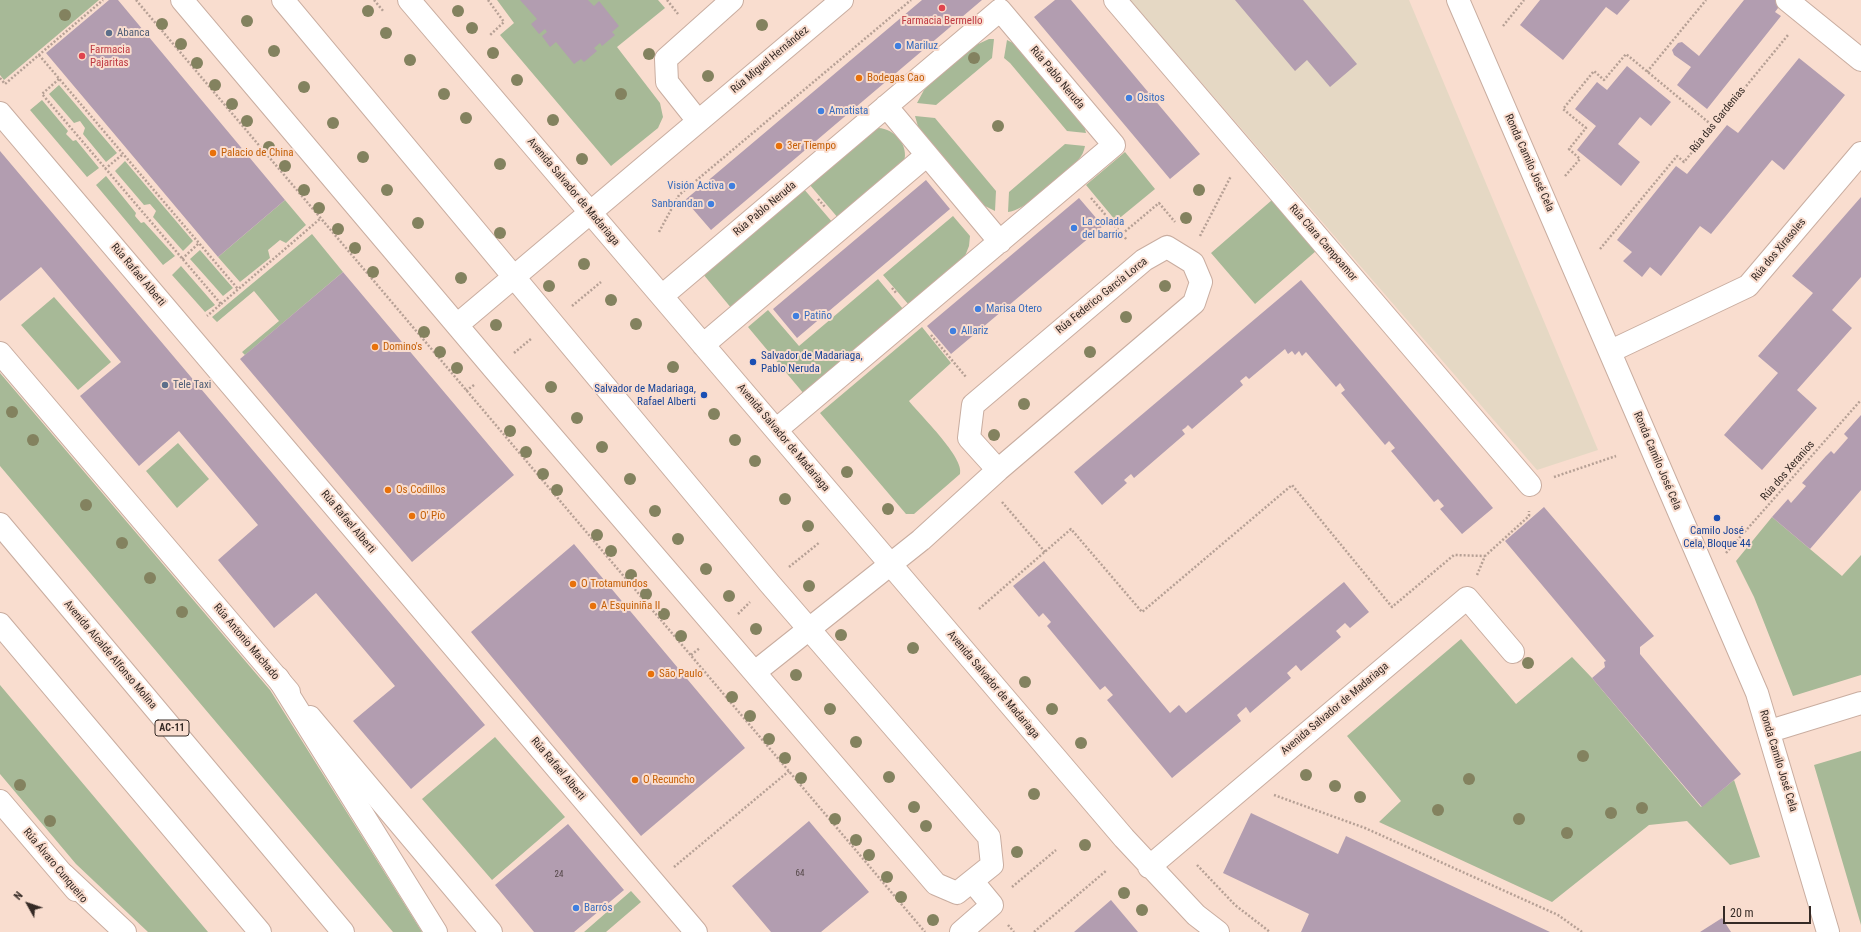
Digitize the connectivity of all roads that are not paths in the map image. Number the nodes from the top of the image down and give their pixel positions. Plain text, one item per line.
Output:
1 (182, 0) edge
2 (283, 0) edge
3 (732, 0) edge
4 (842, 0) edge
5 (1115, 0) edge
6 (1458, 0) edge
7 (1787, 0) edge
8 (412, 3) edge
9 (1861, 60) edge
10 (886, 106) junction
11 (0, 113) edge
12 (698, 121) junction
13 (1861, 153) edge
14 (927, 155) junction
15 (590, 212) junction
16 (1000, 242) junction
17 (515, 276) junction
18 (662, 296) junction
19 (457, 325) junction
20 (704, 345) junction
21 (1611, 351) junction
22 (0, 353) edge
23 (776, 430) junction
24 (998, 470) junction
25 (1530, 485) road end
26 (0, 524) edge
27 (890, 564) junction
28 (0, 624) edge
29 (808, 629) junction
30 (1513, 652) dead end
31 (754, 672) junction
32 (278, 678) junction
33 (1861, 703) edge
34 (1770, 731) junction
35 (0, 801) edge
36 (1150, 868) junction
37 (64, 875) junction
38 (973, 882) junction
39 (110, 932) edge
40 (125, 932) edge
41 (260, 932) edge
42 (343, 932) edge
43 (436, 932) edge
44 (491, 932) edge
45 (696, 932) edge
46 (960, 932) edge
47 (1218, 932) edge
48 (1828, 932) edge

1 - 19 main road
2 - 17 main road
3 - 12 main road
4 - 12 main road, Rúa Miguel Hernández
5 - 25 main road, Rúa Clara Campoamor
6 - 21 main road, Ronda Camilo José Cela
7 - 9 main road
8 - 15 main road, Avenida Salvador de Madariaga
10 - 14 main road
10 - 16 main road, Rúa Pablo Neruda
10 - 18 main road, Rúa Pablo Neruda
11 - 45 main road, Rúa Rafael Alberti
12 - 15 main road, Rúa Miguel Hernández
13 - 21 main road, Rúa dos Xirasoles
14 - 16 main road
14 - 20 main road
15 - 17 main road, Rúa Miguel Hernández
15 - 18 main road, Avenida Salvador de Madariaga
16 - 23 main road, Rúa Pablo Neruda
17 - 19 main road, Rúa Miguel Hernández
17 - 29 main road
18 - 20 main road, Avenida Salvador de Madariaga
19 - 31 main road
20 - 23 main road, Avenida Salvador de Madariaga
21 - 34 main road, Ronda Camilo José Cela
22 - 32 main road, Rúa Antonio Machado
23 - 27 main road, Avenida Salvador de Madariaga
24 - 24 main road, Rúa Federico García Lorca
24 - 27 main road
26 - 42 main road, Avenida Alcalde Alfonso Molina / AC-11
27 - 29 main road
27 - 36 main road, Avenida Salvador de Madariaga
28 - 41 main road
29 - 31 main road
29 - 38 main road
30 - 36 main road, Avenida Salvador de Madariaga
31 - 38 main road
32 - 43 main road
32 - 44 main road, Rúa Antonio Machado
33 - 34 main road
34 - 48 main road, Ronda Camilo José Cela
35 - 37 main road, Rúa Álvaro Cunqueiro
36 - 47 main road, Avenida Salvador de Madariaga
37 - 39 main road, Rúa Álvaro Cunqueiro
37 - 40 main road
38 - 46 main road

